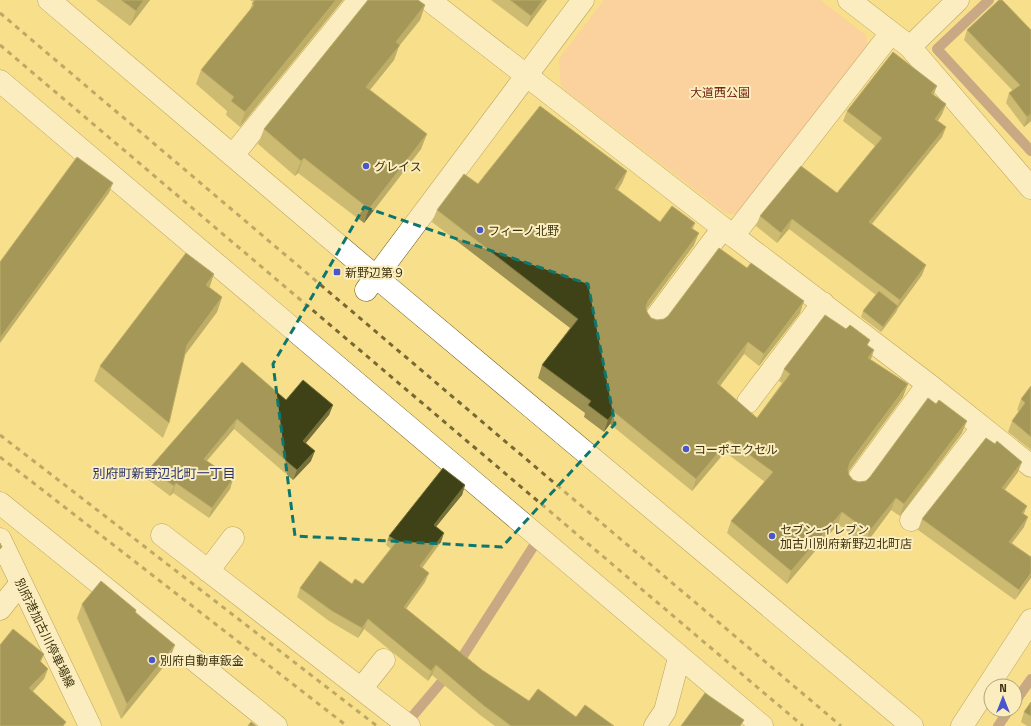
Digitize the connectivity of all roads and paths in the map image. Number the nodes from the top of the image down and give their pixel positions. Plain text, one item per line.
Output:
1 (49, 0) edge
2 (359, 0) edge
3 (429, 0) edge
4 (583, 0) edge
5 (848, 0) edge
6 (958, 0) edge
7 (891, 33) junction
8 (910, 47) junction
9 (526, 75) junction
10 (0, 82) edge
11 (233, 155) junction
12 (1031, 188) edge
13 (728, 232) junction
14 (371, 284) junction
15 (823, 303) junction
16 (654, 320) edge
17 (928, 384) junction
18 (748, 402) dead end
19 (982, 428) junction
20 (1031, 466) edge
21 (856, 482) edge
22 (0, 503) edge
23 (911, 520) dead end
24 (162, 535) dead end
25 (233, 538) dead end
26 (0, 539) edge
27 (208, 571) junction
28 (20, 584) junction
29 (0, 609) edge
30 (1031, 620) edge
31 (679, 658) junction
32 (384, 660) dead end
33 (361, 689) junction
34 (90, 726) edge
35 (276, 726) edge
36 (409, 726) edge
37 (655, 726) edge
38 (762, 726) edge
39 (912, 726) edge
40 (962, 726) edge

1 - 11 street
2 - 11 street
3 - 9 street
4 - 9 street
5 - 7 street
6 - 8 street
7 - 8 street
7 - 13 street
8 - 12 street
9 - 13 street
9 - 14 street
10 - 31 street
11 - 14 street
13 - 15 street
13 - 16 street
14 - 39 street
15 - 17 street
15 - 18 street
17 - 19 street
17 - 21 street
19 - 20 street
19 - 23 street
22 - 35 street
24 - 27 street
25 - 27 street
26 - 28 street, 別府港加古川停車場線
27 - 33 street
28 - 29 street
28 - 34 street, 別府港加古川停車場線
30 - 40 street
31 - 37 street
31 - 38 street
32 - 33 street
33 - 36 street

